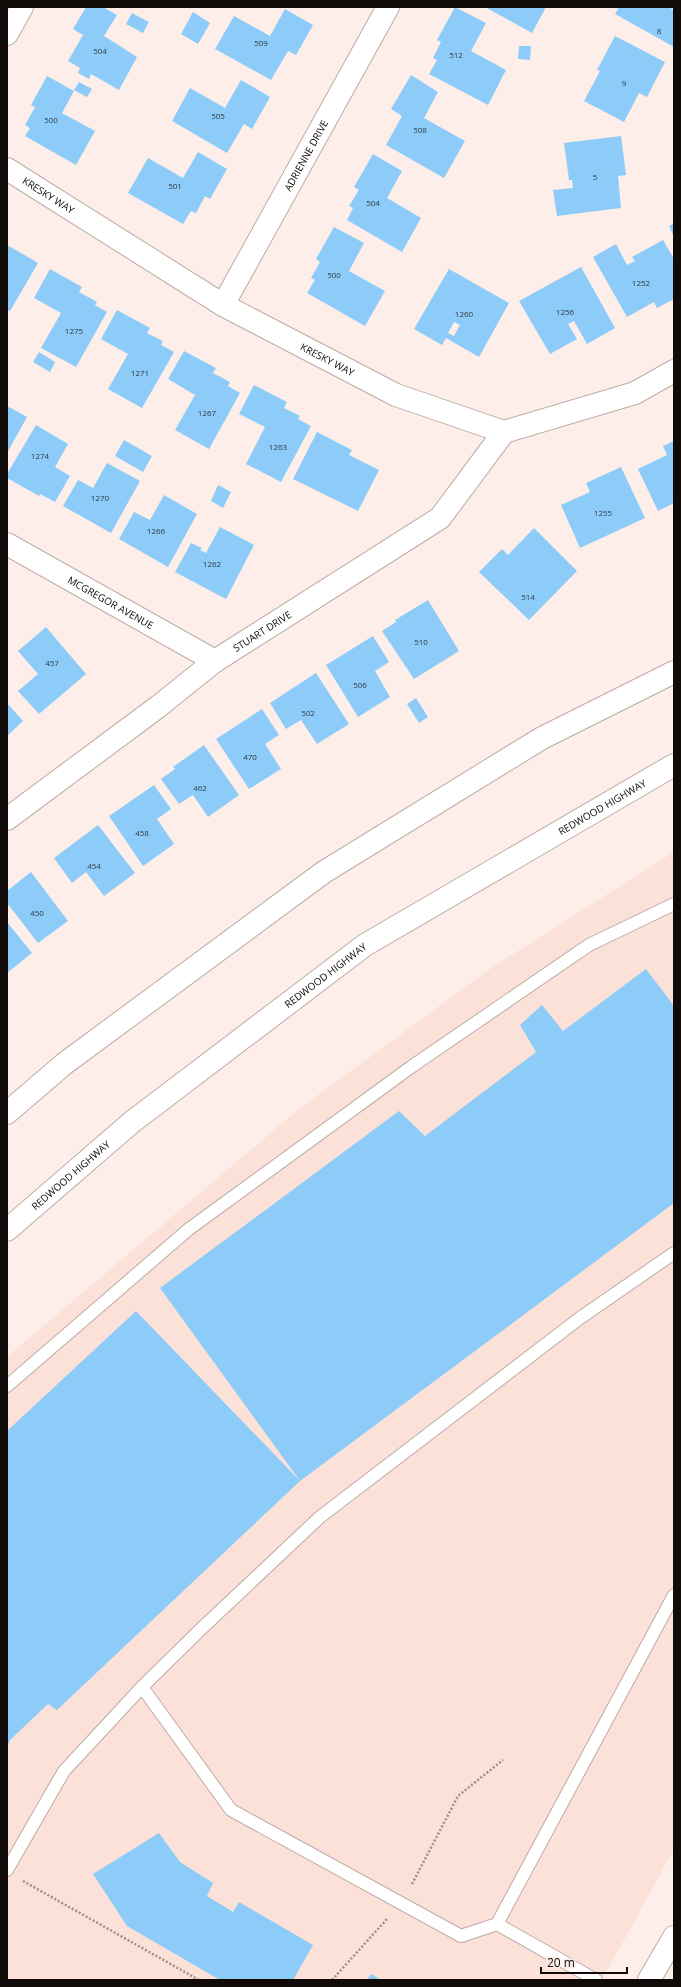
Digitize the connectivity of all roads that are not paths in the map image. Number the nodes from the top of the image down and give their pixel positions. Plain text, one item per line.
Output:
1 (22, 7) edge
2 (388, 7) edge
3 (7, 34) edge
4 (7, 169) edge
5 (223, 305) junction
6 (674, 371) edge
7 (504, 432) junction
8 (7, 544) edge
9 (215, 661) junction
10 (674, 672) edge
11 (674, 765) edge
12 (7, 819) edge
13 (674, 904) edge
14 (7, 1113) edge
15 (7, 1230) edge
16 (674, 1253) edge
17 (7, 1386) edge
18 (674, 1595) edge
19 (142, 1687) junction
20 (7, 1870) edge
21 (497, 1924) junction
22 (674, 1937) edge
23 (596, 1980) edge
24 (650, 1980) edge

1 - 3 main road
2 - 5 main road, ADRIENNE DRIVE
4 - 5 main road, KRESKY WAY
5 - 7 main road, KRESKY WAY
6 - 7 main road
7 - 9 main road, STUART DRIVE
8 - 9 main road, MCGREGOR AVENUE
9 - 12 main road, STUART DRIVE
10 - 14 main road
11 - 15 main road, REDWOOD HIGHWAY
13 - 17 lane
16 - 19 lane
18 - 21 lane
19 - 20 lane
19 - 21 lane
21 - 23 lane
22 - 24 main road

